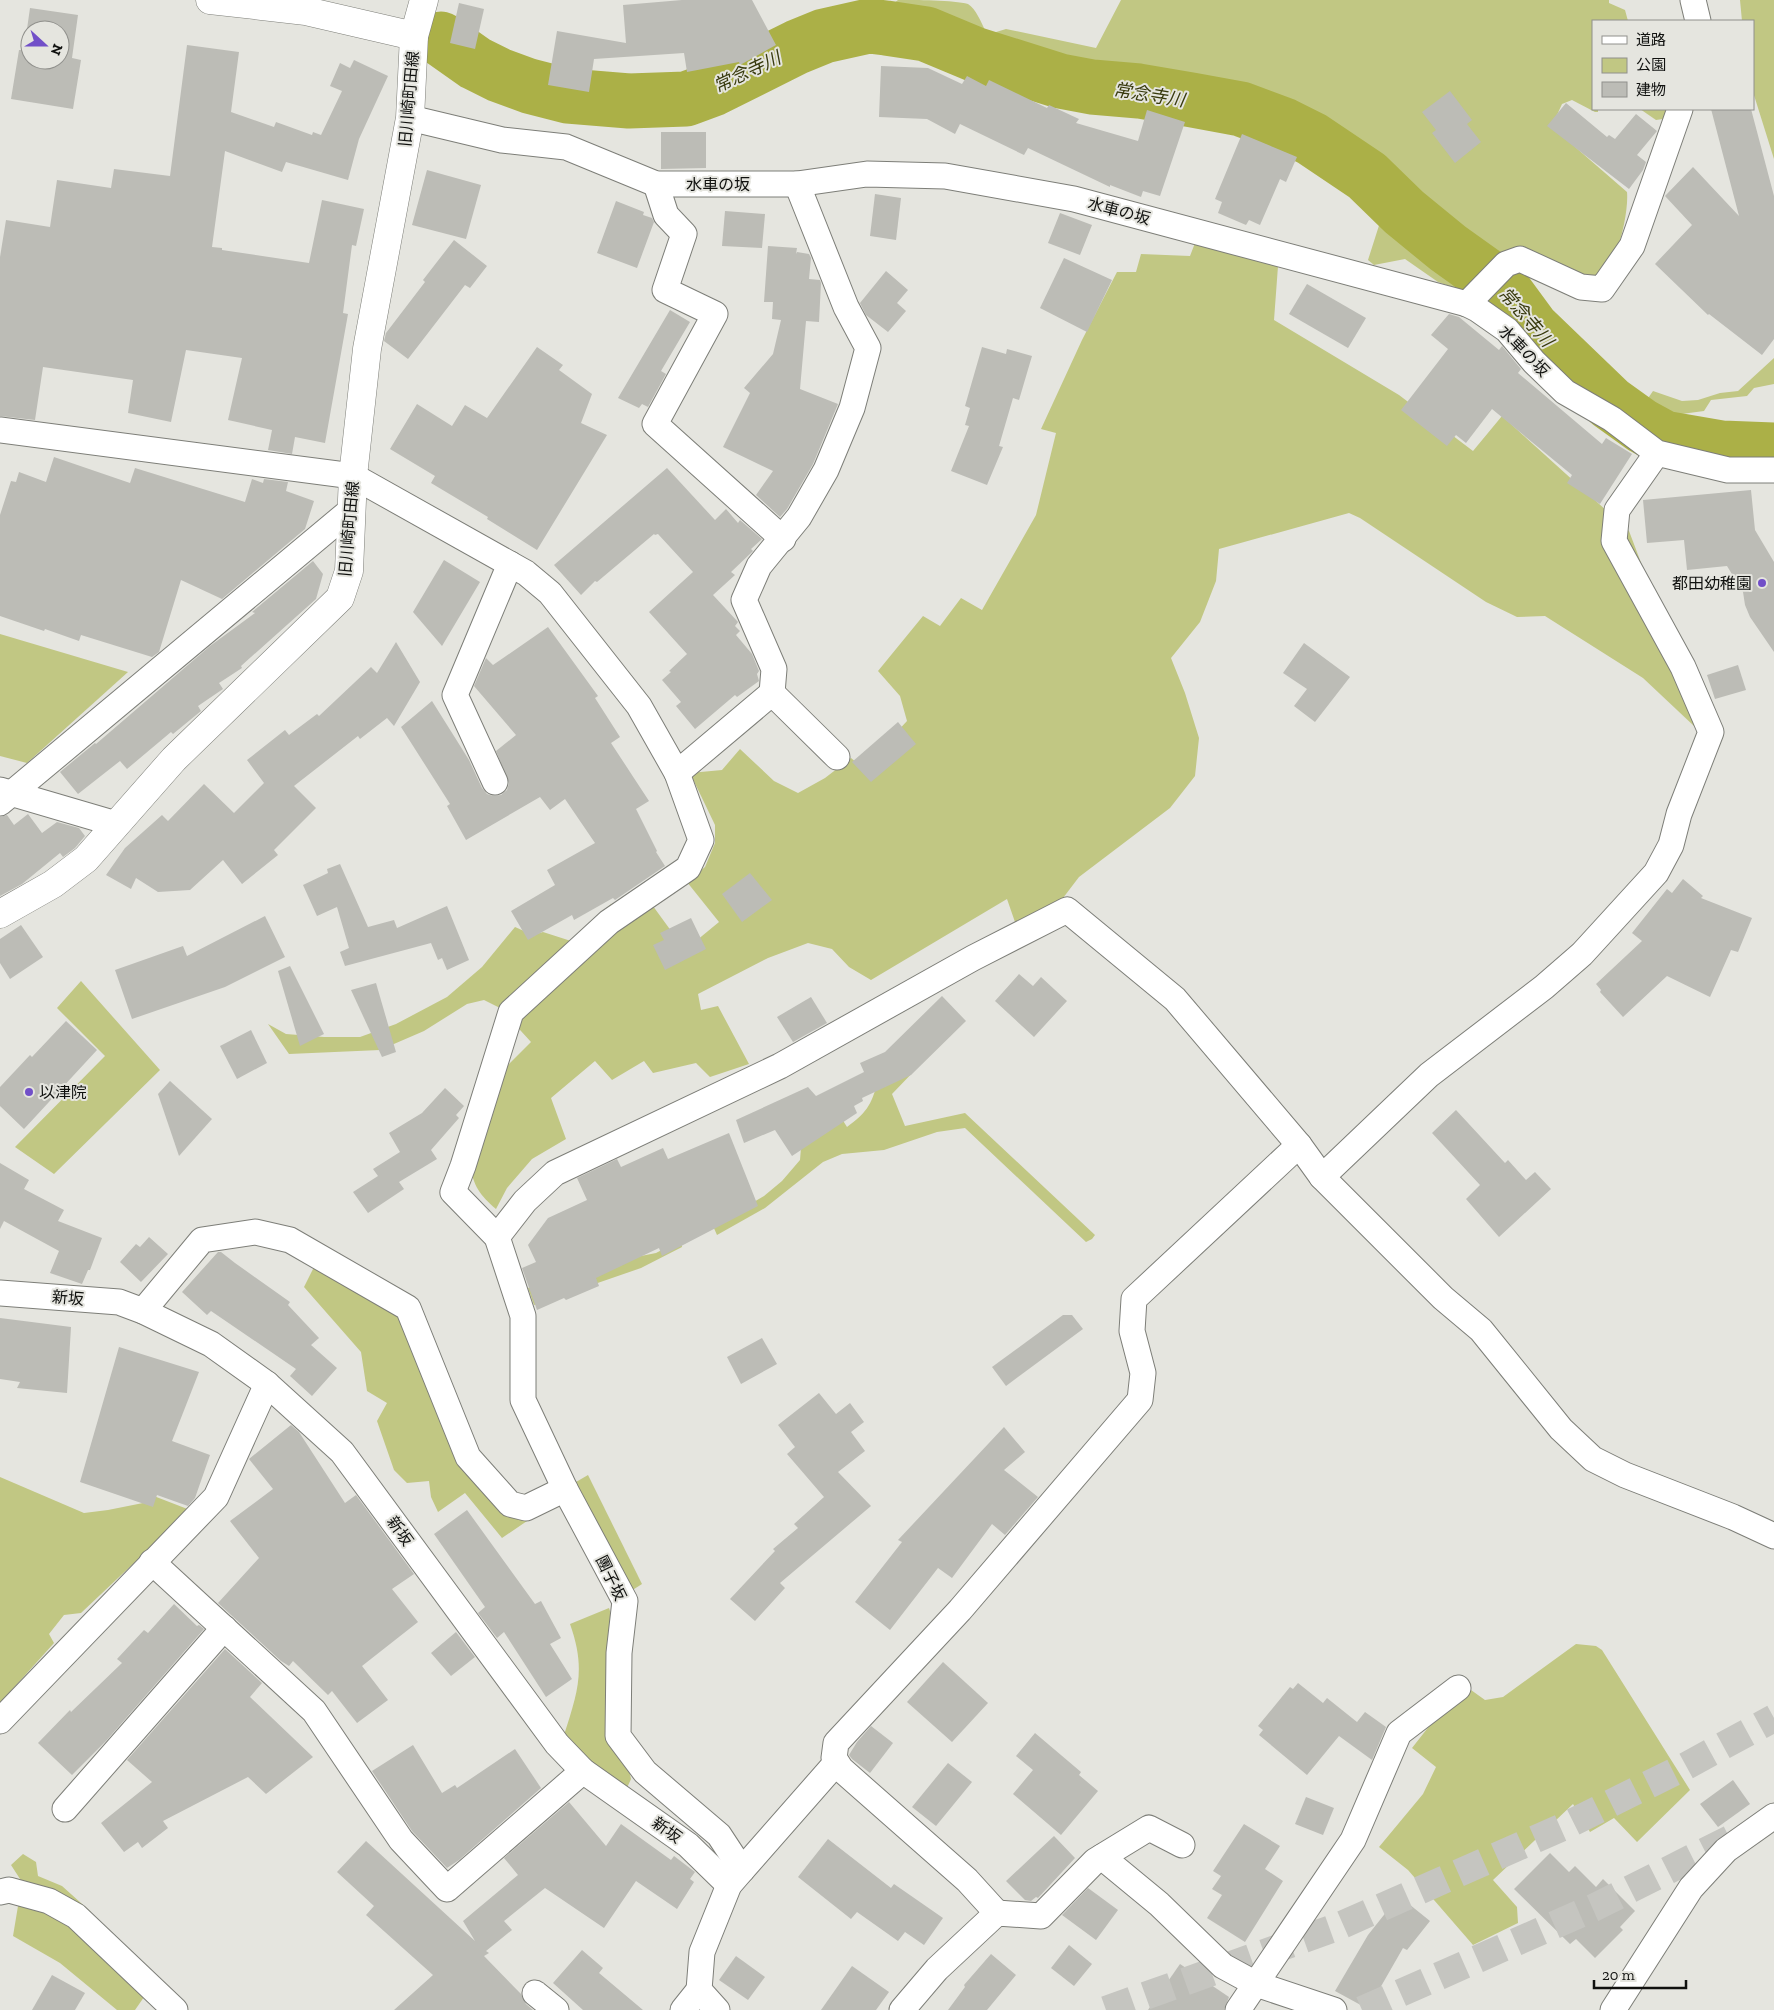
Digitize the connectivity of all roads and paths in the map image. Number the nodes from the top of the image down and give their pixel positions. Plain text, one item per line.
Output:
1 (210, 0) edge
2 (424, 0) edge
3 (1693, 0) edge
4 (1698, 20) edge
5 (414, 36) junction
6 (1680, 110) edge
7 (410, 118) junction
8 (656, 184) junction
9 (797, 184) junction
10 (1467, 304) junction
11 (0, 430) edge
12 (1657, 453) junction
13 (1774, 470) edge
14 (353, 476) junction
15 (351, 510) junction
16 (782, 539) junction
17 (510, 564) junction
18 (772, 693) junction
19 (837, 758) dead end
20 (677, 773) junction
21 (495, 782) dead end
22 (4, 795) edge
23 (116, 824) junction
24 (0, 914) edge
25 (1299, 1145) junction
26 (1322, 1177) junction
27 (497, 1237) junction
28 (0, 1293) edge
29 (143, 1311) junction
30 (267, 1384) junction
31 (565, 1489) junction
32 (1774, 1536) edge
33 (152, 1562) junction
34 (224, 1628) junction
35 (1458, 1688) dead end
36 (0, 1721) edge
37 (836, 1763) junction
38 (583, 1771) junction
39 (65, 1809) dead end
40 (1774, 1816) edge
41 (1182, 1845) dead end
42 (1102, 1857) junction
43 (735, 1878) junction
44 (0, 1892) edge
45 (997, 1913) junction
46 (1256, 1984) junction
47 (699, 1990) junction
48 (536, 1993) dead end
49 (175, 2010) edge
50 (556, 2010) edge
51 (683, 2010) edge
52 (717, 2010) edge
53 (902, 2010) edge
54 (1238, 2010) edge
55 (1334, 2010) edge
56 (1613, 2010) edge

1 - 5 main road
2 - 5 main road, 旧川崎町田線
3 - 4 street
5 - 7 main road, 旧川崎町田線
6 - 10 street
7 - 8 street, 水車の坂
7 - 14 main road, 旧川崎町田線
8 - 9 street, 水車の坂
8 - 16 street
9 - 10 street, 水車の坂
9 - 16 street
10 - 12 street, 水車の坂
11 - 14 street
12 - 13 street, 水車の坂
12 - 26 street
14 - 15 main road, 旧川崎町田線
14 - 17 street
15 - 22 street
15 - 23 main road, 旧川崎町田線
16 - 18 street
17 - 20 street
17 - 21 street
18 - 19 street
18 - 20 street
20 - 27 street
22 - 23 street
23 - 24 main road, 旧川崎町田線
25 - 26 street
25 - 27 street
25 - 37 street
26 - 32 street
27 - 31 street, 團子坂
28 - 29 street, 新坂
29 - 30 street, 新坂
29 - 31 street
30 - 33 street
30 - 38 street, 新坂
31 - 43 street, 團子坂
33 - 34 street
33 - 36 street
34 - 38 street
34 - 39 street
35 - 46 street
37 - 43 street
37 - 45 street
38 - 43 street, 新坂
40 - 56 street
41 - 42 street
42 - 45 street
42 - 46 street
43 - 47 street
44 - 49 street
45 - 53 street
46 - 54 street
46 - 55 street
47 - 51 street
47 - 52 street
48 - 50 street

